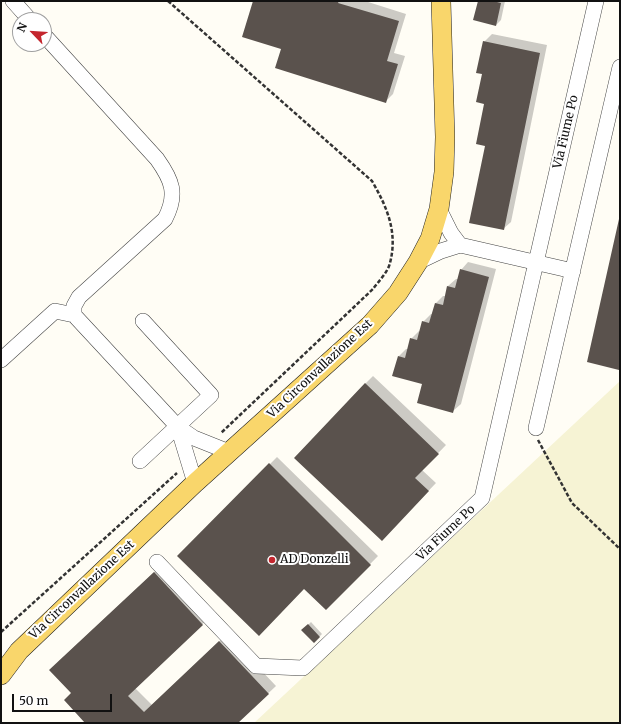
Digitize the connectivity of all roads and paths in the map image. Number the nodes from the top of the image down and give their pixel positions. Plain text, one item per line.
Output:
1 (13, 1) edge
2 (168, 1) edge
3 (441, 1) edge
4 (596, 1) edge
5 (23, 12) edge
6 (52, 44) edge
7 (620, 67) edge
8 (439, 209) junction
9 (460, 245) junction
10 (418, 262) junction
11 (536, 263) junction
12 (573, 271) junction
13 (74, 315) junction
14 (143, 321) dead end
15 (1, 360) edge
16 (178, 427) junction
17 (536, 428) joint
18 (217, 433) dead end
19 (229, 452) junction
20 (140, 461) dead end
21 (179, 469) dead end
22 (195, 483) junction
23 (620, 549) edge
24 (157, 562) dead end
25 (1, 632) edge
26 (19, 650) junction
27 (1, 658) edge
28 (1, 675) edge

1 - 5 street
2 - 18 path
3 - 8 main road, Via Circonvallazione Est
4 - 11 street, Via Fiume Po
6 - 13 street
7 - 12 street
8 - 9 street
8 - 10 main road, Via Circonvallazione Est
9 - 10 street
9 - 11 street
10 - 19 main road, Via Circonvallazione Est
11 - 12 street
11 - 24 street, Via Fiume Po
12 - 17 street
13 - 15 street
13 - 16 street
14 - 16 street
16 - 19 street
16 - 20 street
16 - 22 street
17 - 23 path
19 - 22 main road, Via Circonvallazione Est
21 - 25 path
22 - 26 main road, Via Circonvallazione Est
26 - 27 main road, Via Circonvallazione Est
26 - 28 main road, Via Circonvallazione Est

